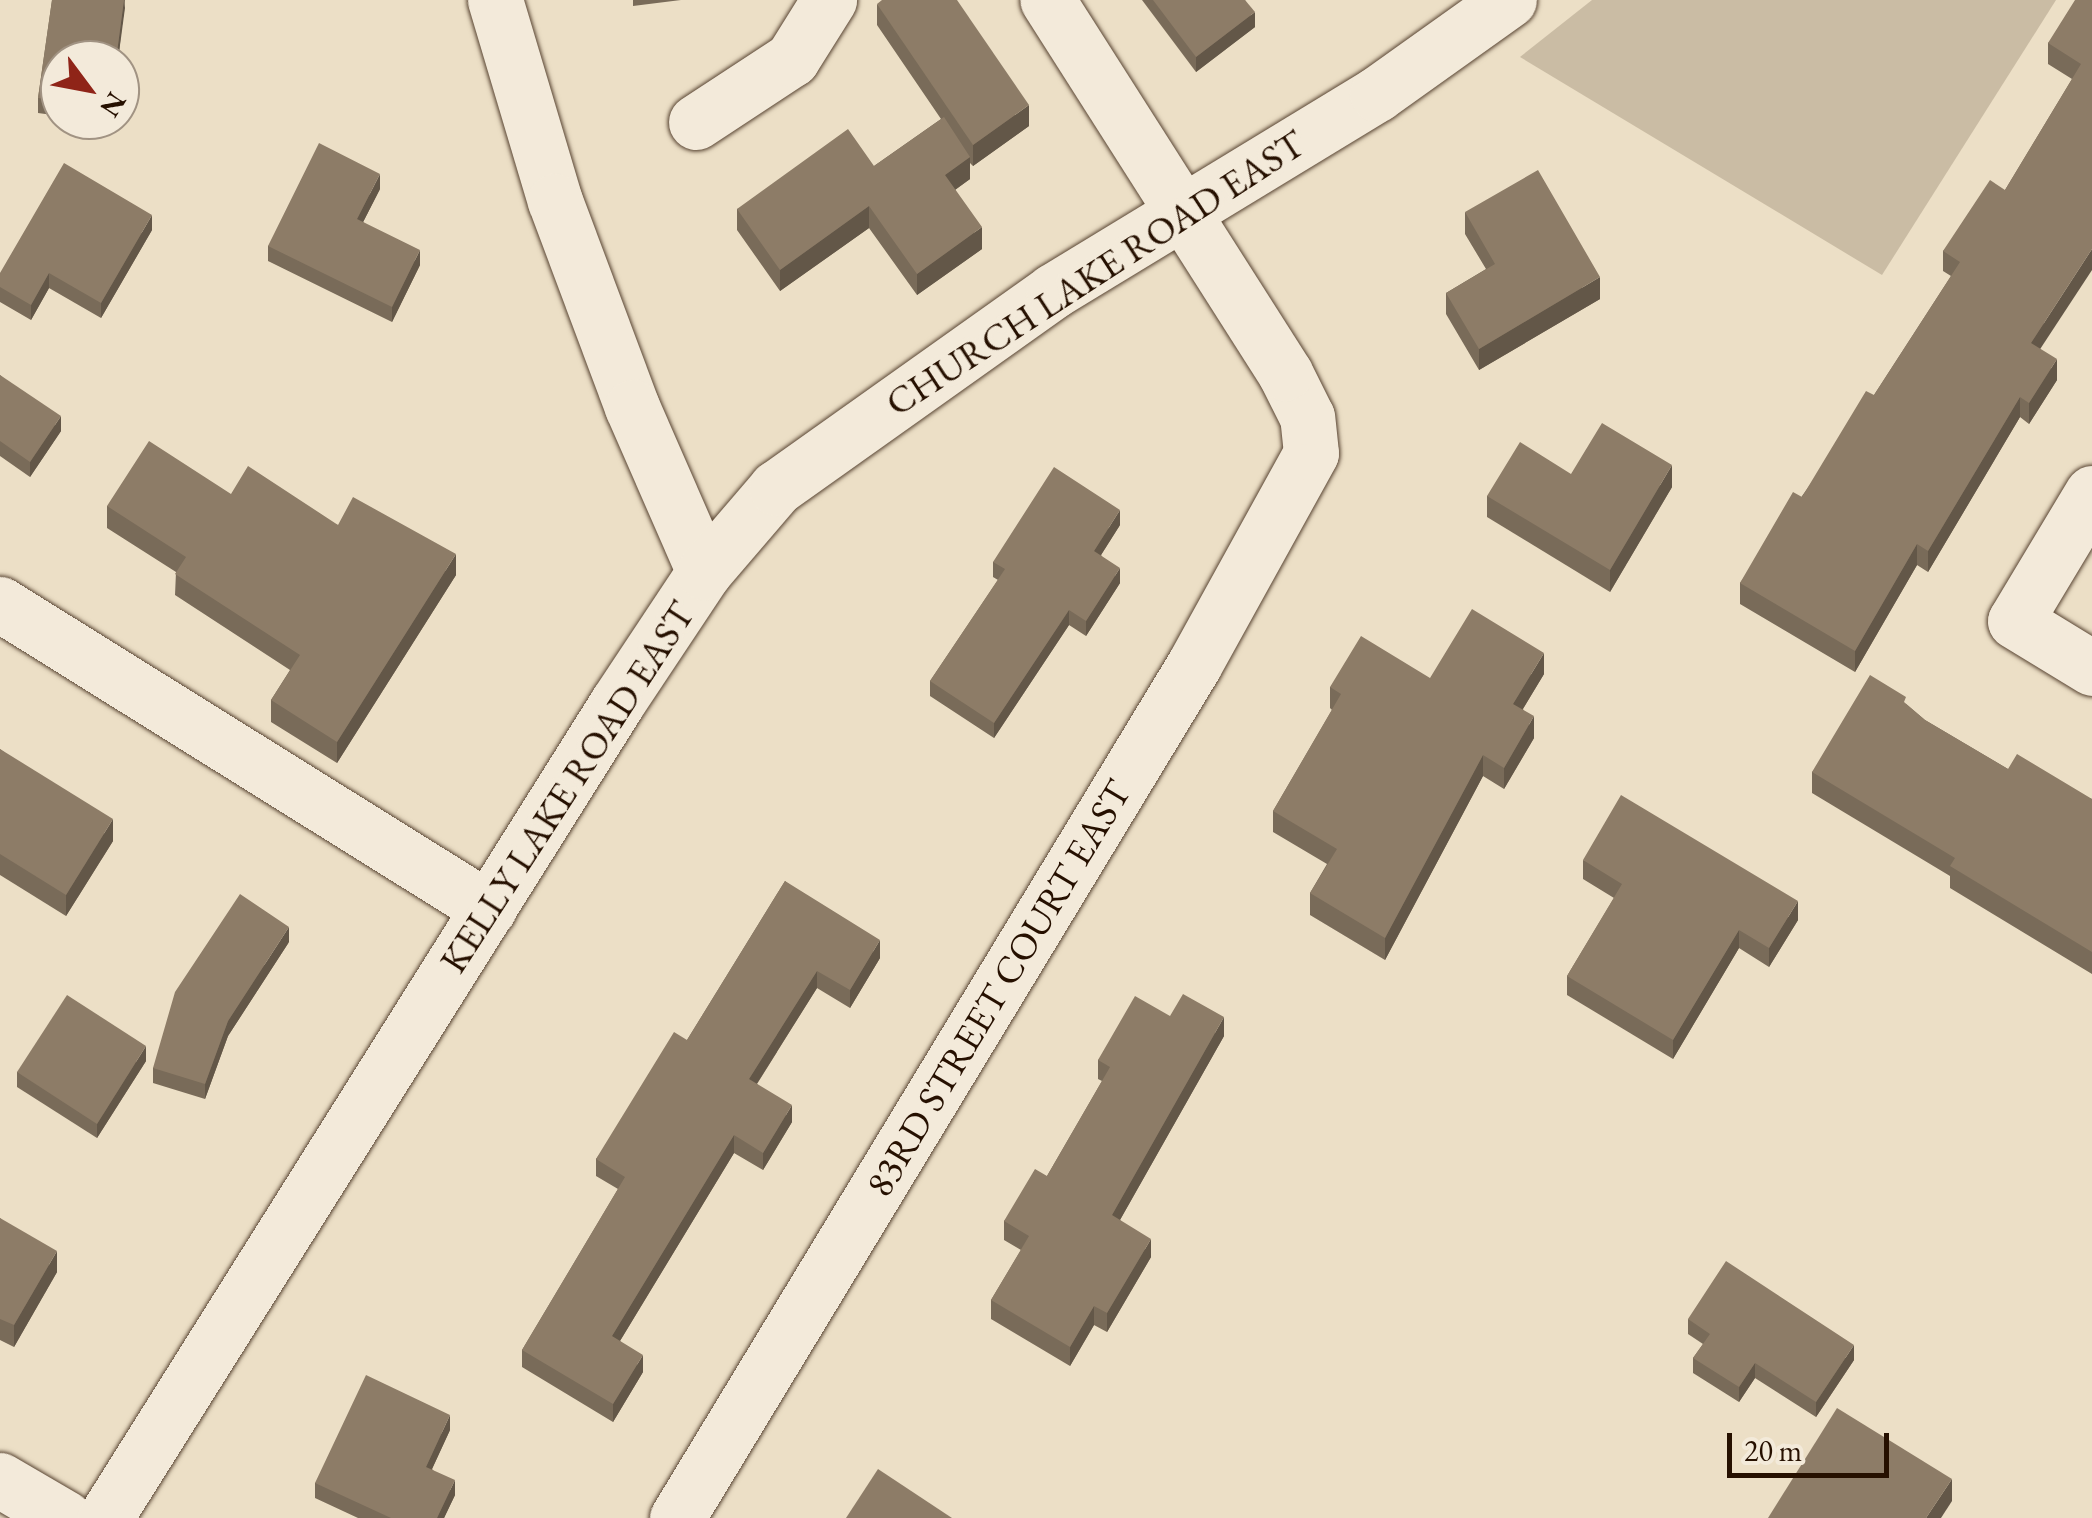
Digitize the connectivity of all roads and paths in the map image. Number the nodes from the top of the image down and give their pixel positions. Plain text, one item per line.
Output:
1 (496, 0) edge
2 (829, 0) edge
3 (1047, 0) edge
4 (1508, 0) edge
5 (696, 122) dead end
6 (1181, 212) junction
7 (2092, 493) edge
8 (704, 572) junction
9 (0, 604) edge
10 (2092, 668) edge
11 (488, 909) junction
12 (0, 1480) edge
13 (65, 1518) edge
14 (105, 1518) edge
15 (677, 1518) edge

1 - 8 street, KELLY LAKE ROAD EAST
2 - 5 street
3 - 6 street
4 - 6 street, CHURCH LAKE ROAD EAST
6 - 8 street, CHURCH LAKE ROAD EAST
6 - 15 street, 83RD STREET COURT EAST
7 - 10 street
8 - 11 street, KELLY LAKE ROAD EAST
9 - 11 street
11 - 14 street, KELLY LAKE ROAD EAST
12 - 13 street

